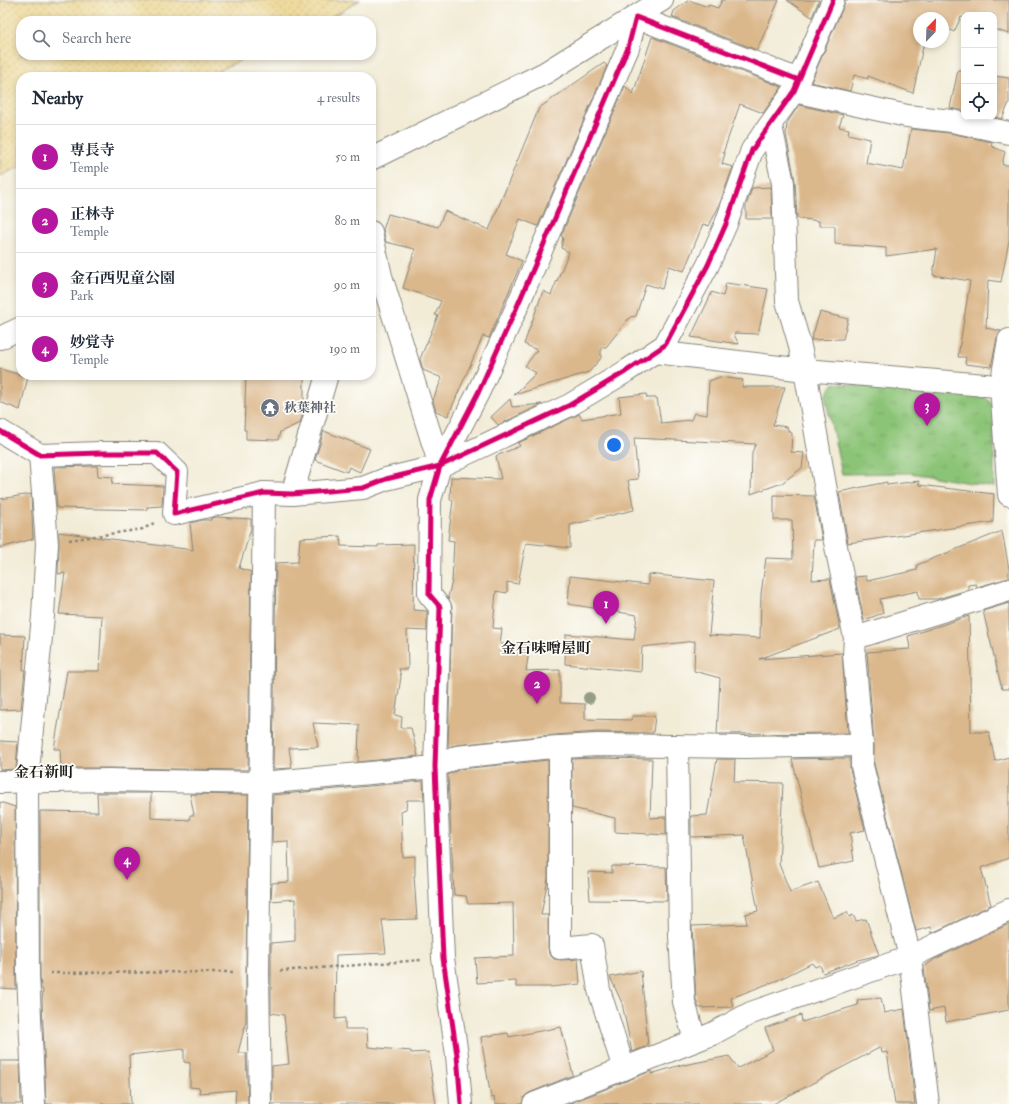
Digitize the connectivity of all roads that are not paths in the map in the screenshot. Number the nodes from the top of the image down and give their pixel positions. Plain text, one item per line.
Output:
1 (662, 0) edge
2 (833, 0) edge
3 (636, 17) junction
4 (797, 85) junction
5 (770, 126) junction
6 (1009, 133) edge
7 (376, 157) edge
8 (376, 277) edge
9 (16, 330) edge
10 (0, 338) edge
11 (1009, 340) edge
12 (655, 352) junction
13 (804, 370) junction
14 (326, 380) edge
15 (1005, 386) edge
16 (0, 431) edge
17 (40, 455) junction
18 (440, 466) junction
19 (264, 493) junction
20 (292, 494) junction
21 (1009, 495) edge
22 (1009, 590) edge
23 (855, 638) junction
24 (862, 745) junction
25 (677, 746) junction
26 (560, 747) junction
27 (435, 767) junction
28 (27, 781) junction
29 (0, 782) edge
30 (262, 783) junction
31 (1009, 910) edge
32 (910, 957) junction
33 (695, 1040) junction
34 (624, 1069) junction
35 (538, 1103) edge
36 (34, 1104) edge
37 (260, 1104) edge
38 (461, 1104) edge
39 (928, 1104) edge

1 - 3 street
2 - 4 street
3 - 4 street
3 - 7 street
3 - 18 street
4 - 5 street
4 - 6 street
5 - 12 street
5 - 13 street
8 - 18 street
9 - 10 street
11 - 15 street
12 - 13 street
12 - 18 street
13 - 15 street
13 - 23 street
14 - 20 street
15 - 21 street
16 - 17 street
17 - 19 street
17 - 28 street
18 - 20 street
18 - 27 street
19 - 20 street
19 - 30 street
22 - 23 street
23 - 24 street
24 - 25 street
24 - 32 street
25 - 26 street
25 - 33 street
26 - 27 street
26 - 34 street
27 - 30 street
27 - 38 street
28 - 29 street
28 - 30 street
28 - 36 street
30 - 37 street
31 - 32 street
32 - 33 street
32 - 39 street
33 - 34 street
34 - 35 street

